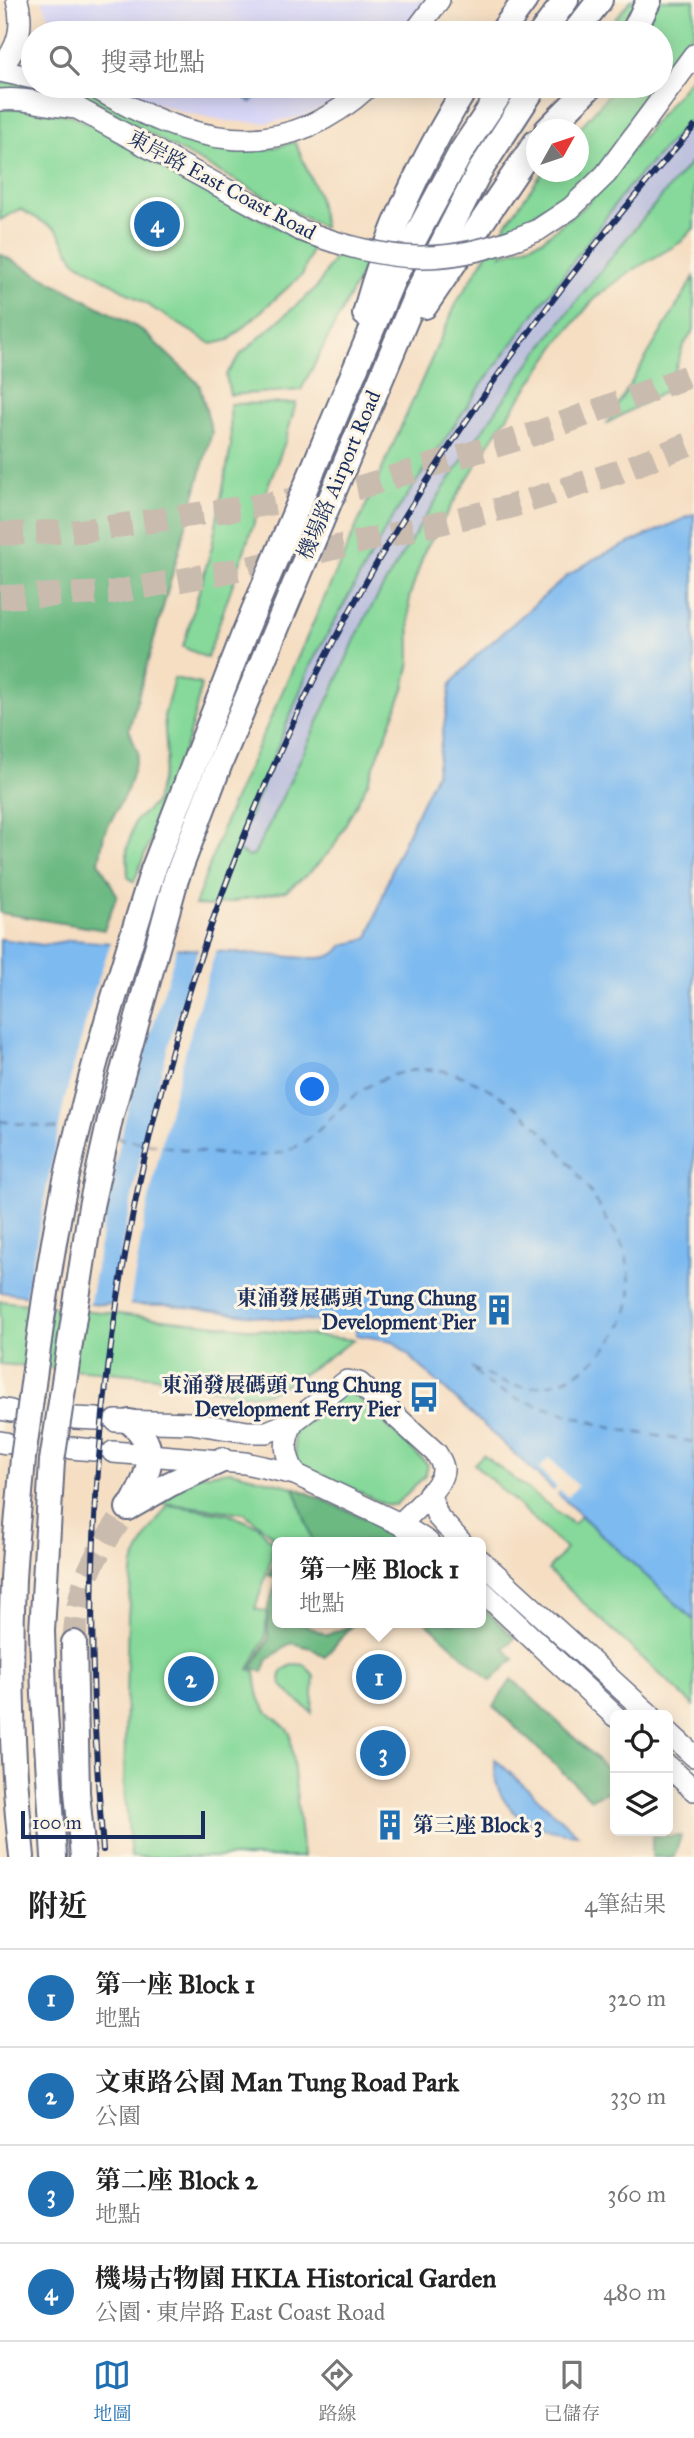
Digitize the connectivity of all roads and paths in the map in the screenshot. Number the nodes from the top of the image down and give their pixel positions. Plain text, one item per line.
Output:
1 (17, 0) edge
2 (439, 0) edge
3 (525, 0) edge
4 (566, 0) edge
5 (600, 0) edge
6 (649, 0) edge
7 (24, 21) edge
8 (423, 21) edge
9 (509, 21) edge
10 (550, 21) edge
11 (583, 21) edge
12 (639, 21) edge
13 (21, 39) edge
14 (694, 55) edge
15 (0, 70) edge
16 (21, 75) edge
17 (673, 83) edge
18 (70, 98) edge
19 (114, 98) edge
20 (356, 98) edge
21 (460, 98) edge
22 (497, 98) edge
23 (527, 98) edge
24 (579, 98) edge
25 (662, 98) edge
26 (0, 100) edge
27 (77, 108) junction
28 (558, 119) edge
29 (526, 158) edge
30 (386, 363) junction
31 (347, 386) junction
32 (74, 1418) dead end
33 (114, 1421) junction
34 (294, 1421) junction
35 (10, 1448) edge
36 (149, 1454) junction
37 (62, 1455) junction
38 (222, 1460) junction
39 (295, 1474) junction
40 (429, 1493) junction
41 (400, 1524) junction
42 (420, 1537) edge
43 (456, 1537) edge
44 (486, 1565) edge
45 (486, 1594) edge
46 (74, 1643) tunnel mouth
47 (645, 1710) edge
48 (610, 1711) edge
49 (673, 1737) edge
50 (694, 1756) edge
51 (673, 1771) edge
52 (694, 1790) edge
53 (22, 1857) edge
54 (54, 1857) edge
55 (83, 1857) edge

1 - 7 main road
2 - 8 main road
3 - 9 highway
4 - 10 highway
5 - 11 highway
6 - 12 highway
13 - 15 main road
14 - 17 main road, 東岸路 East Coast Road, bridge
15 - 16 main road
18 - 27 main road, 東岸路 East Coast Road
19 - 20 main road, 東岸路 East Coast Road
21 - 31 highway
22 - 31 highway, 機場路 Airport Road
23 - 30 highway, 機場路 Airport Road
24 - 28 highway
25 - 27 main road, 東岸路 East Coast Road, bridge
26 - 27 main road
29 - 30 highway
30 - 37 highway, 機場路 Airport Road, bridge
31 - 35 highway, 機場路 Airport Road, bridge
32 - 33 main road
33 - 34 main road
33 - 36 highway
34 - 39 main road
34 - 40 main road
35 - 53 highway, 機場路 Airport Road
36 - 37 main road
36 - 38 main road
36 - 38 highway
37 - 54 highway, 機場路 Airport Road
38 - 39 main road
39 - 41 main road
40 - 41 main road
40 - 43 main road
41 - 42 main road
44 - 47 main road
45 - 48 main road
46 - 55 highway
49 - 50 main road
51 - 52 main road

